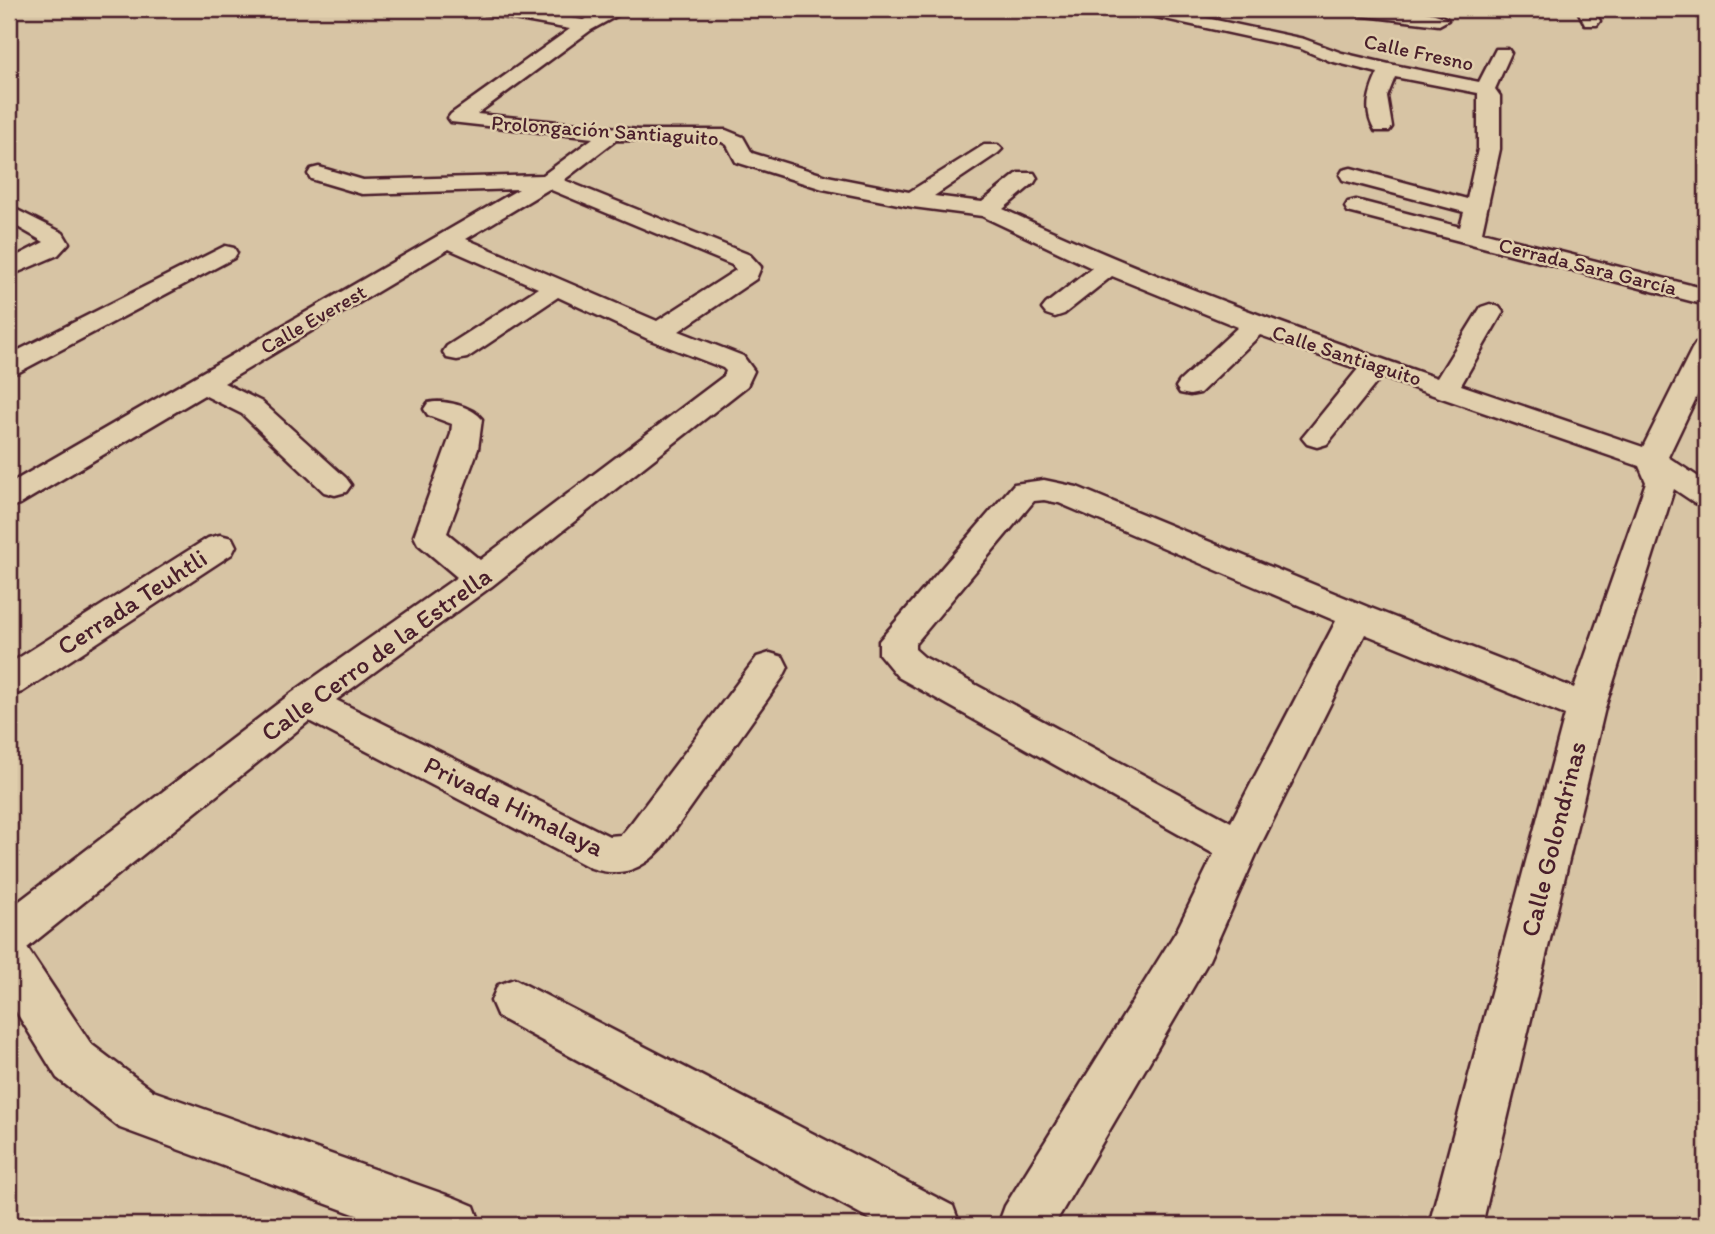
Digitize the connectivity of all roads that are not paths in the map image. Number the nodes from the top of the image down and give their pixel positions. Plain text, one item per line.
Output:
1 (485, 9) edge
2 (621, 9) edge
3 (1142, 9) edge
4 (1366, 10) edge
5 (1439, 20) dead end
6 (585, 26) junction
7 (1326, 52) junction
8 (1502, 53) dead end
9 (1389, 70) junction
10 (1485, 89) junction
11 (1382, 127) dead end
12 (612, 133) junction
13 (991, 149) dead end
14 (319, 174) dead end
15 (1351, 175) dead end
16 (1026, 178) dead end
17 (548, 181) junction
18 (913, 200) junction
19 (1356, 207) dead end
20 (1477, 209) junction
21 (987, 210) junction
22 (9, 213) edge
23 (1469, 235) junction
24 (449, 240) junction
25 (225, 253) dead end
26 (1110, 265) junction
27 (9, 269) edge
28 (558, 286) junction
29 (1706, 297) edge
30 (1055, 309) dead end
31 (1490, 312) dead end
32 (1256, 325) junction
33 (657, 333) junction
34 (1706, 349) edge
35 (457, 352) dead end
36 (1376, 365) junction
37 (9, 366) edge
38 (202, 383) junction
39 (1190, 387) dead end
40 (1446, 388) junction
41 (438, 409) dead end
42 (1317, 438) dead end
43 (1651, 460) junction
44 (335, 485) dead end
45 (9, 496) edge
46 (1706, 496) edge
47 (220, 545) dead end
48 (480, 578) junction
49 (1356, 616) junction
50 (770, 667) dead end
51 (9, 682) edge
52 (306, 702) junction
53 (1586, 708) junction
54 (1239, 847) junction
55 (9, 935) edge
56 (9, 960) edge
57 (514, 1001) dead end
58 (455, 1225) edge
59 (934, 1225) edge
60 (1024, 1225) edge
61 (1456, 1225) edge

1 - 6 street
2 - 6 street
3 - 7 street, Calle Fresno
4 - 5 street
4 - 7 street
6 - 12 street, Prolongación Santiaguito
7 - 9 street, Calle Fresno
8 - 10 street
9 - 10 street, Calle Fresno
9 - 11 street
10 - 20 street, Cerrada Sara García
12 - 17 street, Calle Everest
12 - 18 street, Prolongación Santiaguito
13 - 18 street
14 - 17 street
15 - 20 street
16 - 21 street
17 - 24 street, Calle Everest
17 - 33 street
18 - 21 street, Prolongación Santiaguito
19 - 23 street, Cerrada Sara García
20 - 23 street, Cerrada Sara García
21 - 26 street, Calle Santiaguito
22 - 27 street
23 - 29 street, Cerrada Sara García
24 - 28 street
24 - 38 street, Calle Everest
25 - 37 street
26 - 30 street
26 - 32 street, Calle Santiaguito
28 - 33 street
28 - 35 street
31 - 40 street
32 - 36 street, Calle Santiaguito
32 - 39 street
33 - 48 street, Calle Cerro de la Estrella
34 - 43 street
36 - 40 street, Calle Santiaguito
36 - 42 street
38 - 44 street
38 - 45 street, Calle Everest
40 - 43 street, Calle Santiaguito
41 - 48 street
43 - 46 street, Calle Santiaguito
43 - 53 street, Calle Golondrinas
47 - 51 street, Cerrada Teuhtli
48 - 52 street, Calle Cerro de la Estrella
49 - 53 street
49 - 54 street
49 - 54 street
50 - 52 street, Privada Himalaya
52 - 55 street, Calle Cerro de la Estrella
53 - 61 street, Calle Golondrinas
54 - 60 street
56 - 58 street
57 - 59 street

